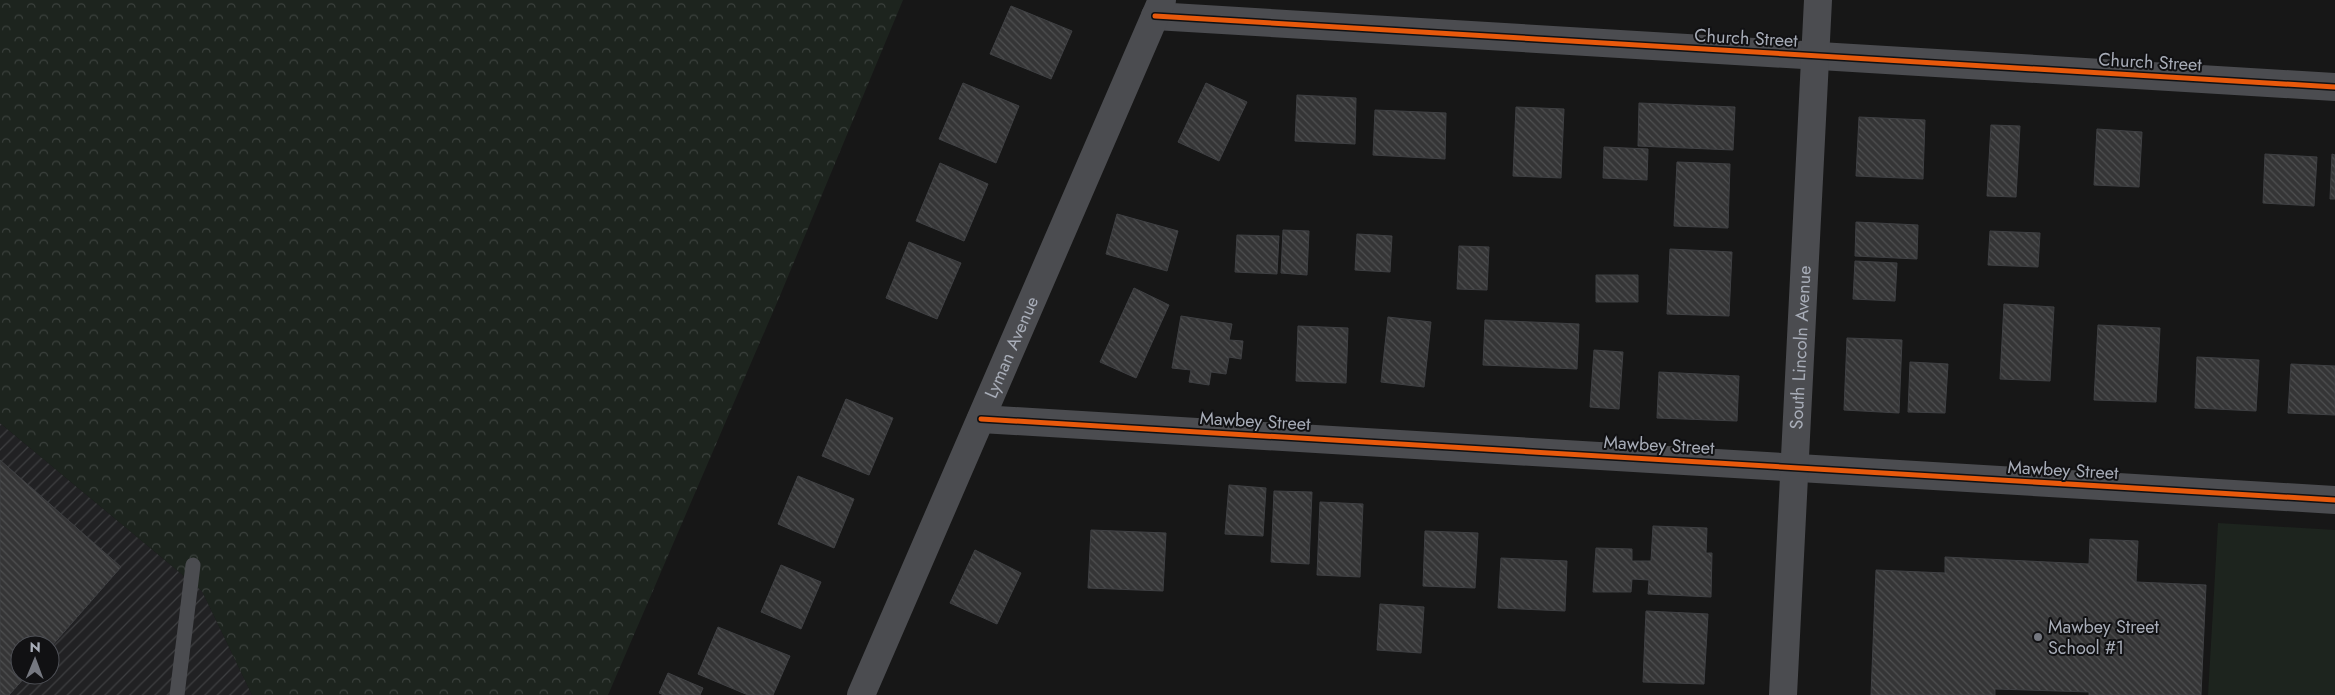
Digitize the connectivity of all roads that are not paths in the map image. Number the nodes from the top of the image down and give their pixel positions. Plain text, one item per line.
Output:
1 (1818, 0) edge
2 (1159, 8) edge
3 (1815, 56) junction
4 (2335, 87) edge
5 (981, 419) junction
6 (1795, 467) junction
7 (2335, 500) edge
8 (193, 565) dead end
9 (177, 695) edge
10 (861, 695) edge
11 (1783, 695) edge

1 - 3 street, South Lincoln Avenue
2 - 3 street, Church Street
2 - 5 street, Lyman Avenue
3 - 4 street, Church Street
3 - 6 street, South Lincoln Avenue
5 - 6 street, Mawbey Street
5 - 10 street, Lyman Avenue
6 - 7 street, Mawbey Street
6 - 11 street, South Lincoln Avenue
8 - 9 lane

